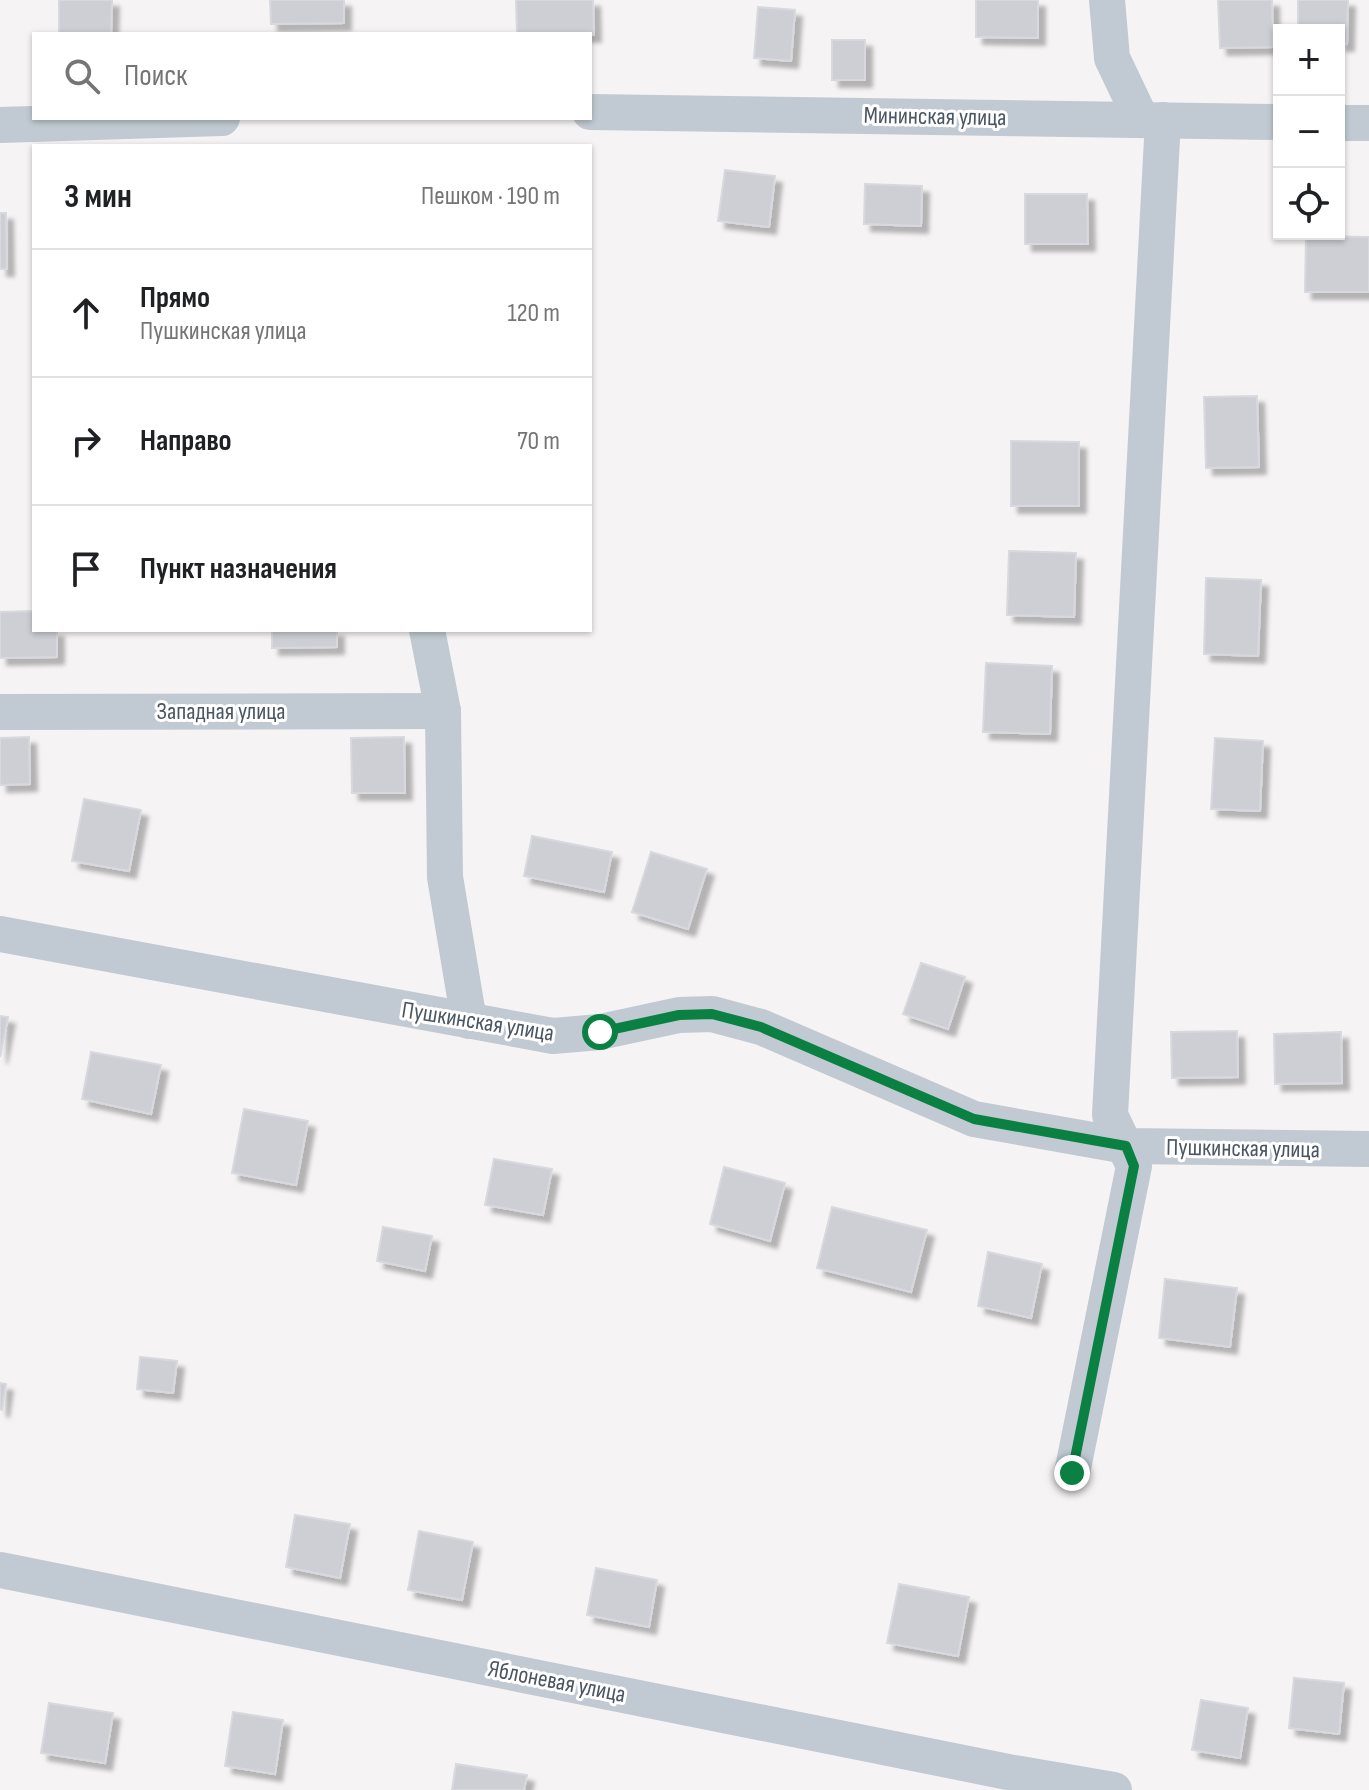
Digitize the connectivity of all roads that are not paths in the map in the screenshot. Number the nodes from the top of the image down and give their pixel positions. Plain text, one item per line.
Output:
1 (1107, 0) edge
2 (592, 112) edge
3 (1152, 119) junction
4 (159, 120) edge
5 (1273, 122) edge
6 (1345, 123) edge
7 (1369, 123) edge
8 (0, 125) edge
9 (427, 632) edge
10 (443, 711) junction
11 (0, 712) edge
12 (0, 934) edge
13 (469, 1021) junction
14 (1126, 1146) junction
15 (1369, 1149) edge
16 (1072, 1473) dead end
17 (0, 1570) edge
18 (1114, 1790) edge

1 - 3 street
2 - 3 street, Мининская улица
3 - 5 street, Мининская улица
3 - 14 street
4 - 8 street
6 - 7 street
9 - 10 street
10 - 11 street, Западная улица
10 - 13 street
12 - 13 street, Пушкинская улица
13 - 14 street, Пушкинская улица
14 - 15 street, Пушкинская улица
14 - 16 street
17 - 18 street, Яблоневая улица

